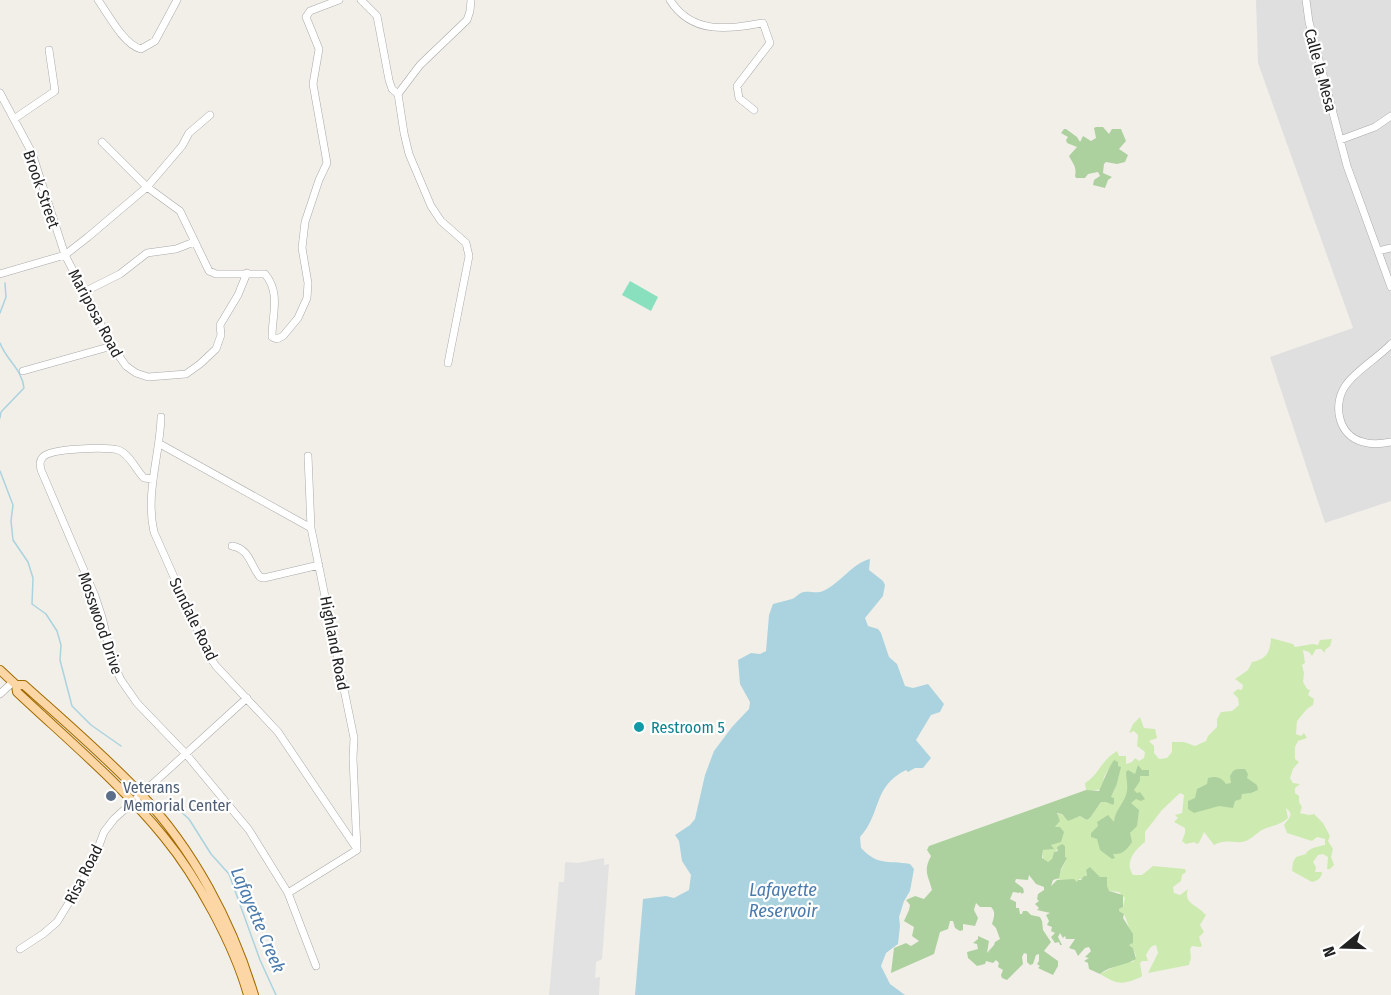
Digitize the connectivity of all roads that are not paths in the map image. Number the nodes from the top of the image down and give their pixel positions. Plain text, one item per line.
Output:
1 (98, 0) edge
2 (177, 0) edge
3 (339, 0) edge
4 (361, 0) edge
5 (471, 0) edge
6 (669, 0) edge
7 (1306, 0) edge
8 (49, 50) dead end
9 (0, 93) edge
10 (398, 94) junction
11 (754, 110) dead end
12 (210, 115) dead end
13 (1391, 116) edge
14 (14, 118) junction
15 (1340, 140) junction
16 (102, 142) dead end
17 (147, 188) junction
18 (194, 242) junction
19 (1391, 248) edge
20 (1378, 250) junction
21 (65, 255) junction
22 (247, 273) junction
23 (0, 274) edge
24 (1391, 287) edge
25 (84, 292) junction
26 (1391, 344) edge
27 (112, 346) junction
28 (448, 363) dead end
29 (23, 371) dead end
30 (161, 417) dead end
31 (1391, 442) edge
32 (160, 444) junction
33 (308, 456) dead end
34 (153, 479) junction
35 (311, 528) junction
36 (232, 546) dead end
37 (319, 565) junction
38 (0, 670) edge
39 (15, 684) junction
40 (0, 694) edge
41 (247, 698) junction
42 (186, 754) junction
43 (142, 795) junction
44 (134, 803) junction
45 (357, 850) junction
46 (288, 893) junction
47 (20, 949) dead end
48 (316, 966) dead end
49 (248, 995) edge
50 (254, 995) edge

1 - 2 street
3 - 22 street
4 - 10 street
5 - 10 street
6 - 11 street
7 - 15 street, Calle la Mesa
8 - 14 street
9 - 14 street, Brook Street
10 - 28 street
12 - 17 street
13 - 15 street
14 - 21 street, Brook Street
15 - 20 street, Calle la Mesa
16 - 17 street
17 - 18 street
17 - 21 street
18 - 22 street
18 - 25 street
19 - 20 street
20 - 24 street, Calle la Mesa
21 - 23 street
21 - 25 street, Mariposa Road
22 - 27 street, Mariposa Road
25 - 27 street, Mariposa Road
26 - 31 street
27 - 29 street
30 - 32 street, Sundale Road
32 - 34 street, Sundale Road
32 - 35 street
33 - 35 street, Highland Road
34 - 41 street, Sundale Road
34 - 42 street, Mosswood Drive
35 - 37 street, Highland Road
36 - 37 street
37 - 45 street, Highland Road
38 - 39 main road
39 - 40 street
39 - 43 main road
39 - 44 main road
41 - 42 street, Risa Road
41 - 45 street, Sundale Road
42 - 43 street, Risa Road
42 - 46 street, Mosswood Drive
43 - 44 street, Risa Road
43 - 50 main road
44 - 47 street, Risa Road
44 - 49 main road
45 - 46 street
46 - 48 street, Mosswood Drive

